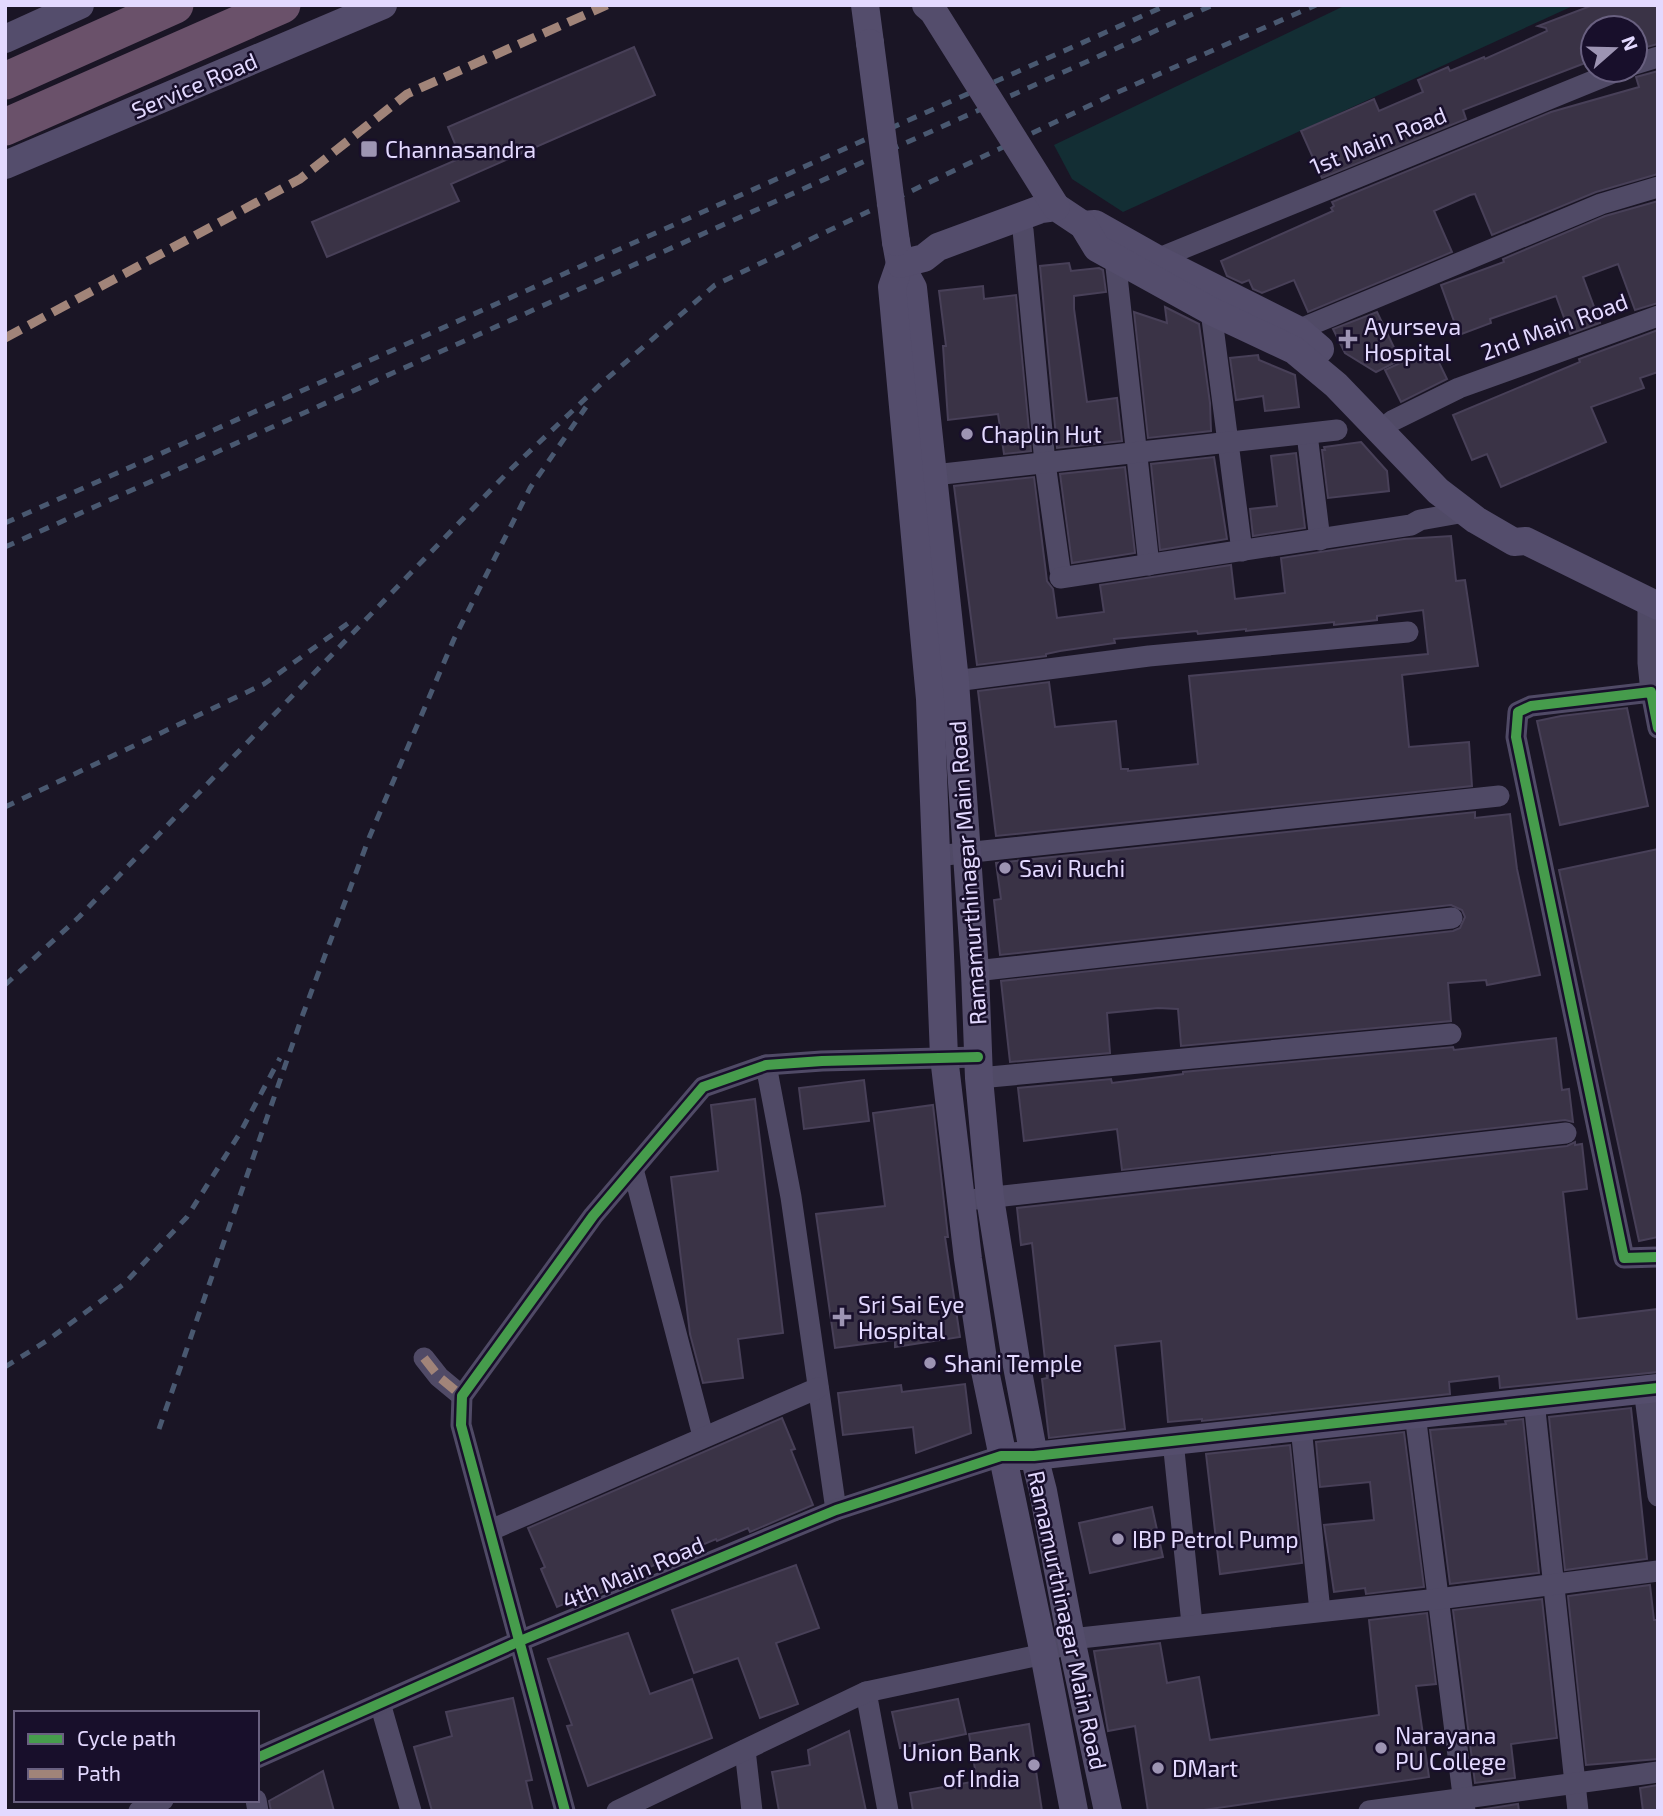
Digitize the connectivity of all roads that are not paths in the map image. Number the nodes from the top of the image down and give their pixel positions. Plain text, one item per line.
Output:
1 (80, 5) edge
2 (175, 5) edge
3 (282, 5) edge
4 (383, 5) edge
5 (865, 5) edge
6 (926, 5) edge
7 (5, 39) edge
8 (5, 81) edge
9 (1586, 84) edge
10 (5, 127) edge
11 (5, 165) edge
12 (1658, 187) edge
13 (1069, 216) junction
14 (1023, 230) junction
15 (907, 254) junction
16 (1115, 258) junction
17 (1157, 259) junction
18 (1211, 311) junction
19 (1658, 316) edge
20 (1298, 330) junction
21 (1392, 421) junction
22 (1337, 430) dead end
23 (1307, 434) junction
24 (1228, 443) junction
25 (1138, 453) junction
26 (1045, 463) junction
27 (934, 475) junction
28 (1465, 512) junction
29 (1320, 540) junction
30 (1526, 541) junction
31 (1242, 551) junction
32 (1149, 565) junction
33 (1653, 604) edge
34 (1408, 632) dead end
35 (955, 681) junction
36 (1651, 692) junction
37 (1658, 728) edge
38 (1499, 796) dead end
39 (967, 853) junction
40 (936, 856) junction
41 (1452, 918) dead end
42 (975, 971) junction
43 (1451, 1034) dead end
44 (944, 1058) junction
45 (766, 1065) junction
46 (979, 1067) junction
47 (1566, 1133) dead end
48 (634, 1169) junction
49 (990, 1198) junction
50 (961, 1199) junction
51 (1658, 1257) edge
52 (424, 1358) dead end
53 (818, 1388) junction
54 (1651, 1388) edge
55 (462, 1396) junction
56 (1534, 1401) junction
57 (1415, 1415) junction
58 (1301, 1427) junction
59 (704, 1436) junction
60 (1173, 1441) junction
61 (1001, 1456) junction
62 (1034, 1456) junction
63 (1658, 1496) edge
64 (836, 1510) junction
65 (491, 1530) junction
66 (1658, 1571) edge
67 (1554, 1583) junction
68 (1438, 1599) junction
69 (1320, 1611) junction
70 (1192, 1624) junction
71 (1071, 1639) junction
72 (520, 1642) junction
73 (1044, 1654) junction
74 (866, 1692) junction
75 (380, 1703) junction
76 (745, 1750) junction
77 (259, 1757) edge
78 (1658, 1772) edge
79 (1575, 1784) junction
80 (159, 1802) edge
81 (1464, 1805) edge
82 (139, 1811) edge
83 (411, 1811) edge
84 (565, 1811) edge
85 (617, 1811) edge
86 (752, 1811) edge
87 (888, 1811) edge
88 (1074, 1811) edge
89 (1108, 1811) edge
90 (1368, 1811) edge
91 (1578, 1811) edge

1 - 7 main road
2 - 8 highway
3 - 10 highway
4 - 11 main road, Service Road
5 - 15 main road, Ramamurthinagar Main Road, bridge
6 - 13 main road, bridge
9 - 17 street, 1st Main Road
12 - 20 street
13 - 14 main road
13 - 15 main road
13 - 16 main road
13 - 17 main road
14 - 15 main road
14 - 26 street
15 - 27 main road, Ramamurthinagar Main Road
15 - 40 main road, Ramamurthinagar Main Road
16 - 18 main road
16 - 25 street
17 - 20 main road
18 - 24 street
18 - 28 main road
19 - 21 street, 2nd Main Road
20 - 21 main road
21 - 30 main road
22 - 23 street
23 - 24 street
23 - 29 street
24 - 25 street
24 - 31 street
25 - 26 street
25 - 32 street
26 - 27 street
26 - 32 street
27 - 35 main road, Ramamurthinagar Main Road
28 - 29 street
28 - 30 main road
29 - 31 street
30 - 33 main road
31 - 32 street
33 - 36 street
34 - 35 street
35 - 39 main road, Ramamurthinagar Main Road
36 - 37 street
36 - 51 street
38 - 39 street
39 - 40 street
39 - 42 main road, Ramamurthinagar Main Road
40 - 44 main road, Ramamurthinagar Main Road
41 - 42 street
42 - 46 main road, Ramamurthinagar Main Road
43 - 46 street
44 - 45 street
44 - 46 street
44 - 50 main road, Ramamurthinagar Main Road
45 - 48 street
45 - 53 street
46 - 49 main road, Ramamurthinagar Main Road
47 - 49 street
48 - 55 street
48 - 59 street
49 - 50 street
49 - 62 main road, Ramamurthinagar Main Road
50 - 61 main road, Ramamurthinagar Main Road
52 - 55 street
53 - 59 street
53 - 64 street
54 - 56 main road, 4th Main Road
54 - 63 street
55 - 65 street
56 - 57 main road, 4th Main Road
56 - 67 street
57 - 58 main road, 4th Main Road
57 - 68 street
58 - 60 main road, 4th Main Road
58 - 69 street
59 - 65 street
60 - 62 main road, 4th Main Road
60 - 70 street
61 - 62 main road, 4th Main Road
61 - 64 street, 4th Main Road
61 - 73 main road, Ramamurthinagar Main Road
62 - 71 main road, Ramamurthinagar Main Road
64 - 72 street, 4th Main Road
65 - 72 street
66 - 67 street
67 - 68 street
67 - 79 street
68 - 69 street
68 - 81 street
69 - 70 street
70 - 71 street
71 - 73 street
71 - 89 main road, Ramamurthinagar Main Road
72 - 75 street, 4th Main Road
72 - 84 street
73 - 74 street
73 - 88 main road, Ramamurthinagar Main Road
74 - 76 street
74 - 87 street
75 - 77 street, 4th Main Road
75 - 83 street
76 - 85 street
76 - 86 street
78 - 79 street
79 - 81 street
79 - 91 street
80 - 82 street
81 - 90 street

